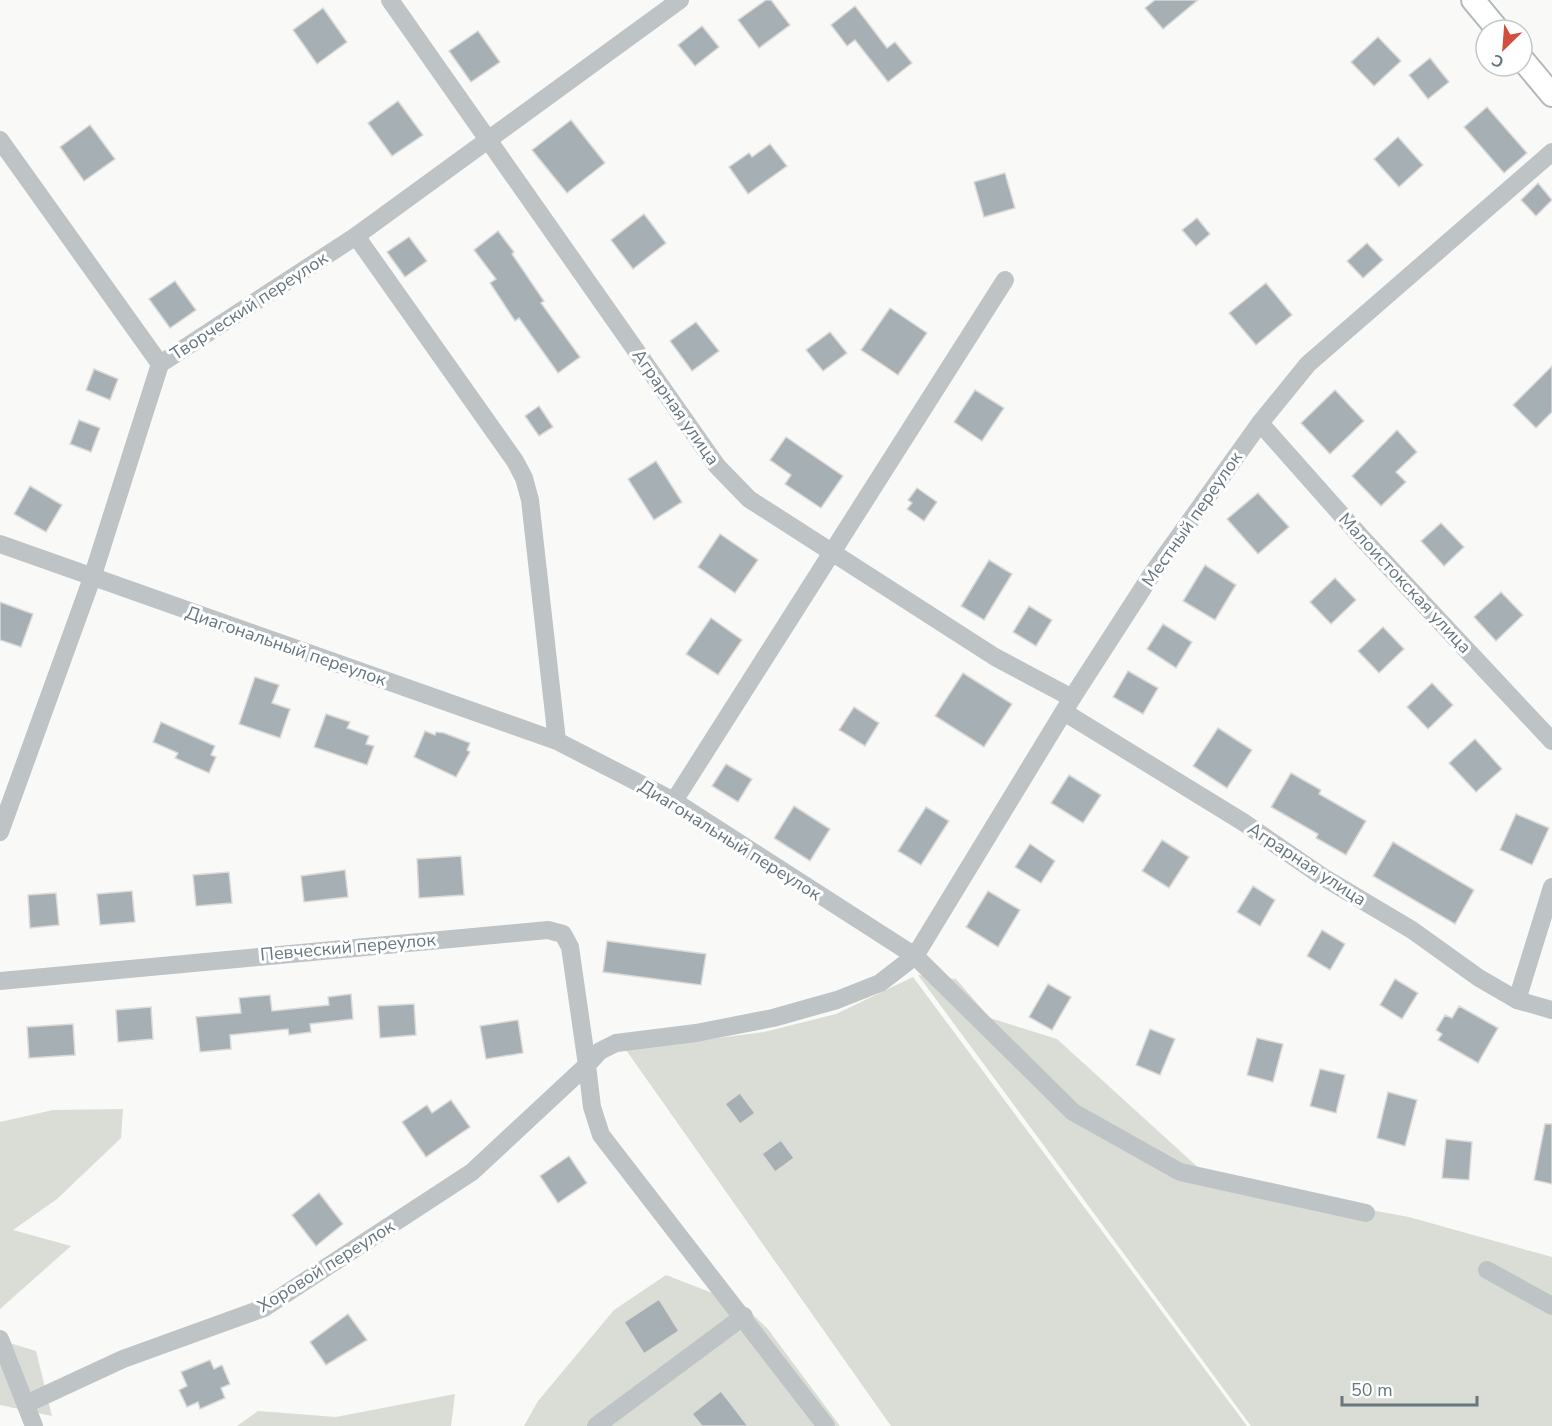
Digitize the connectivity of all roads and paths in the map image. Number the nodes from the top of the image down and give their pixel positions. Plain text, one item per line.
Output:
1 (390, 0) edge
2 (680, 0) edge
3 (1473, 0) edge
4 (1488, 18) edge
5 (1534, 73) edge
6 (1552, 95) edge
7 (488, 138) junction
8 (0, 140) edge
9 (1552, 152) edge
10 (356, 236) junction
11 (1005, 280) dead end
12 (159, 364) junction
13 (1260, 423) junction
14 (0, 544) edge
15 (834, 552) junction
16 (92, 578) junction
17 (1068, 705) junction
18 (557, 741) junction
19 (1552, 741) edge
20 (674, 801) junction
21 (0, 832) edge
22 (1552, 887) edge
23 (915, 956) junction
24 (0, 981) edge
25 (1517, 1000) junction
26 (1552, 1010) edge
27 (587, 1065) junction
28 (1365, 1213) dead end
29 (1487, 1270) dead end
30 (1552, 1306) edge
31 (744, 1316) junction
32 (0, 1340) edge
33 (26, 1404) junction
34 (34, 1426) edge
35 (596, 1426) edge
36 (826, 1426) edge

1 - 7 street, Аграрная улица
2 - 7 street, Творческий переулок
3 - 4 main road
5 - 6 main road
7 - 10 street, Творческий переулок
7 - 15 street, Аграрная улица
8 - 12 street
9 - 13 street, Местный переулок
10 - 12 street, Творческий переулок
10 - 18 street
11 - 15 street
12 - 16 street, Творческий переулок
13 - 17 street, Местный переулок
13 - 19 street, Малоистокская улица
14 - 16 street, Диагональный переулок
15 - 17 street, Аграрная улица
15 - 20 street
16 - 18 street, Диагональный переулок
16 - 21 street, Творческий переулок
17 - 23 street, Местный переулок
17 - 25 street, Аграрная улица
18 - 20 street, Диагональный переулок
20 - 23 street, Диагональный переулок
22 - 25 street
23 - 27 street, Хоровой переулок
23 - 28 street, Диагональный переулок
24 - 27 street, Певческий переулок
25 - 26 street, Аграрная улица
27 - 31 street, Певческий переулок
27 - 33 street, Хоровой переулок
29 - 30 street
31 - 35 street
31 - 36 street, Певческий переулок
32 - 33 street
33 - 34 street

